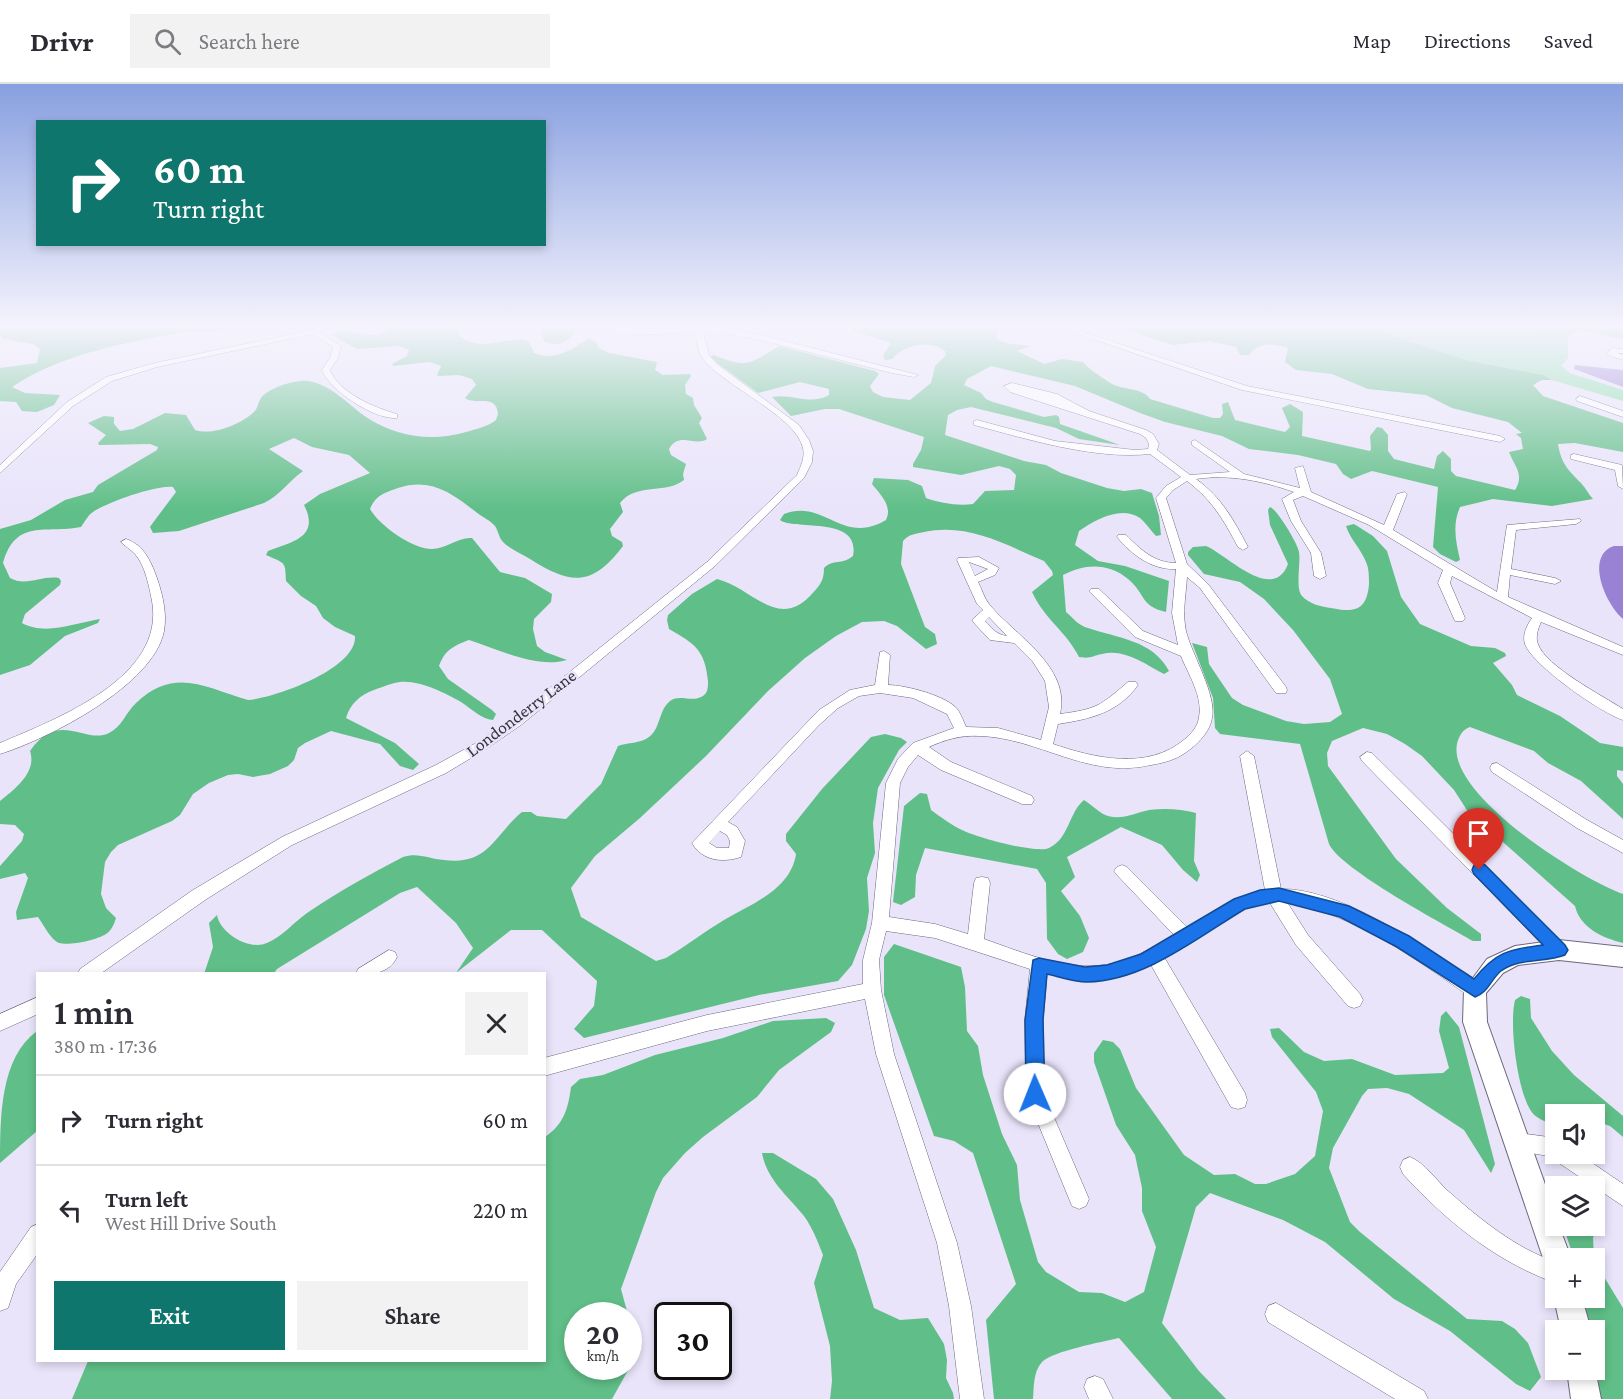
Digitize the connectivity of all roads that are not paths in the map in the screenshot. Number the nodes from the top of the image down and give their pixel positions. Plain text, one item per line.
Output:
1 (96, 386) edge
2 (338, 386) edge
3 (741, 386) edge
4 (1008, 386) edge
5 (1019, 386) edge
6 (1240, 386) edge
7 (1580, 399) dead end
8 (1086, 413) junction
9 (1623, 414) edge
10 (394, 416) dead end
11 (977, 423) dead end
12 (1500, 439) dead end
13 (1195, 443) dead end
14 (1148, 452) junction
15 (1574, 457) dead end
16 (1300, 468) dead end
17 (1621, 468) edge
18 (0, 470) edge
19 (1239, 474) junction
20 (1186, 478) junction
21 (1623, 486) edge
22 (1302, 493) junction
23 (1402, 495) dead end
24 (1576, 521) dead end
25 (1387, 531) junction
26 (1122, 537) dead end
27 (126, 542) dead end
28 (1243, 547) dead end
29 (1182, 566) junction
30 (1449, 570) junction
31 (1505, 571) junction
32 (1320, 576) dead end
33 (972, 581) dead end
34 (1555, 581) dead end
35 (1095, 591) dead end
36 (1502, 599) junction
37 (1539, 616) junction
38 (1459, 618) dead end
39 (1623, 651) edge
40 (1186, 652) junction
41 (884, 655) dead end
42 (1132, 685) dead end
43 (881, 688) junction
44 (1281, 690) dead end
45 (1623, 715) edge
46 (1051, 720) junction
47 (962, 732) junction
48 (918, 746) junction
49 (1046, 746) junction
50 (0, 748) edge
51 (1247, 756) dead end
52 (1367, 757) dead end
53 (1497, 768) dead end
54 (1027, 800) dead end
55 (719, 823) dead end
56 (1623, 848) edge
57 (1122, 871) dead end
58 (982, 883) dead end
59 (1274, 895) junction
60 (880, 923) junction
61 (1186, 936) junction
62 (975, 944) junction
63 (1559, 950) junction
64 (1154, 956) junction
65 (389, 957) dead end
66 (1623, 957) edge
67 (1039, 965) junction
68 (89, 972) edge
69 (367, 972) edge
70 (872, 990) junction
71 (1475, 990) junction
72 (1354, 1000) dead end
73 (36, 1006) edge
74 (0, 1023) edge
75 (546, 1066) edge
76 (1238, 1100) dead end
77 (1519, 1143) junction
78 (1545, 1147) edge
79 (1577, 1164) edge
80 (1410, 1167) dead end
81 (1623, 1196) edge
82 (1079, 1199) dead end
83 (36, 1237) edge
84 (1554, 1248) edge
85 (1545, 1268) edge
86 (0, 1300) edge
87 (1276, 1314) dead end
88 (1583, 1380) edge
89 (972, 1399) edge
90 (1416, 1399) edge
91 (1586, 1399) edge

1 - 18 street
2 - 10 street
3 - 68 street, Londonderry Lane
4 - 8 street
5 - 8 street
6 - 12 street
7 - 9 street
8 - 14 street
11 - 14 street
13 - 19 street
14 - 20 street
15 - 17 street
16 - 22 street
17 - 21 street
19 - 20 street
19 - 22 street
20 - 28 street
20 - 29 street
22 - 25 street
22 - 32 street
23 - 25 street
24 - 31 street
25 - 30 street
26 - 29 street
27 - 50 street
29 - 40 street
29 - 44 street
30 - 36 street
30 - 38 street
31 - 34 street
31 - 36 street
33 - 46 street
35 - 40 street
36 - 37 street
37 - 39 street
37 - 45 street
40 - 49 street
41 - 43 street
42 - 46 street
43 - 47 street
43 - 55 street
46 - 49 street
47 - 48 street
47 - 49 street
48 - 54 street
48 - 60 street
51 - 59 street
52 - 63 street
53 - 56 street
57 - 61 street
58 - 62 street
59 - 61 street
59 - 71 street
59 - 72 street
60 - 62 street
60 - 70 street
61 - 64 street
62 - 67 street
63 - 66 street
63 - 71 street
64 - 67 street
64 - 76 street
65 - 69 street
67 - 82 street
70 - 75 street
70 - 89 street
71 - 77 street
73 - 74 street
77 - 78 street
77 - 84 street
79 - 81 street
80 - 85 street
83 - 86 street
87 - 90 street
88 - 91 street

